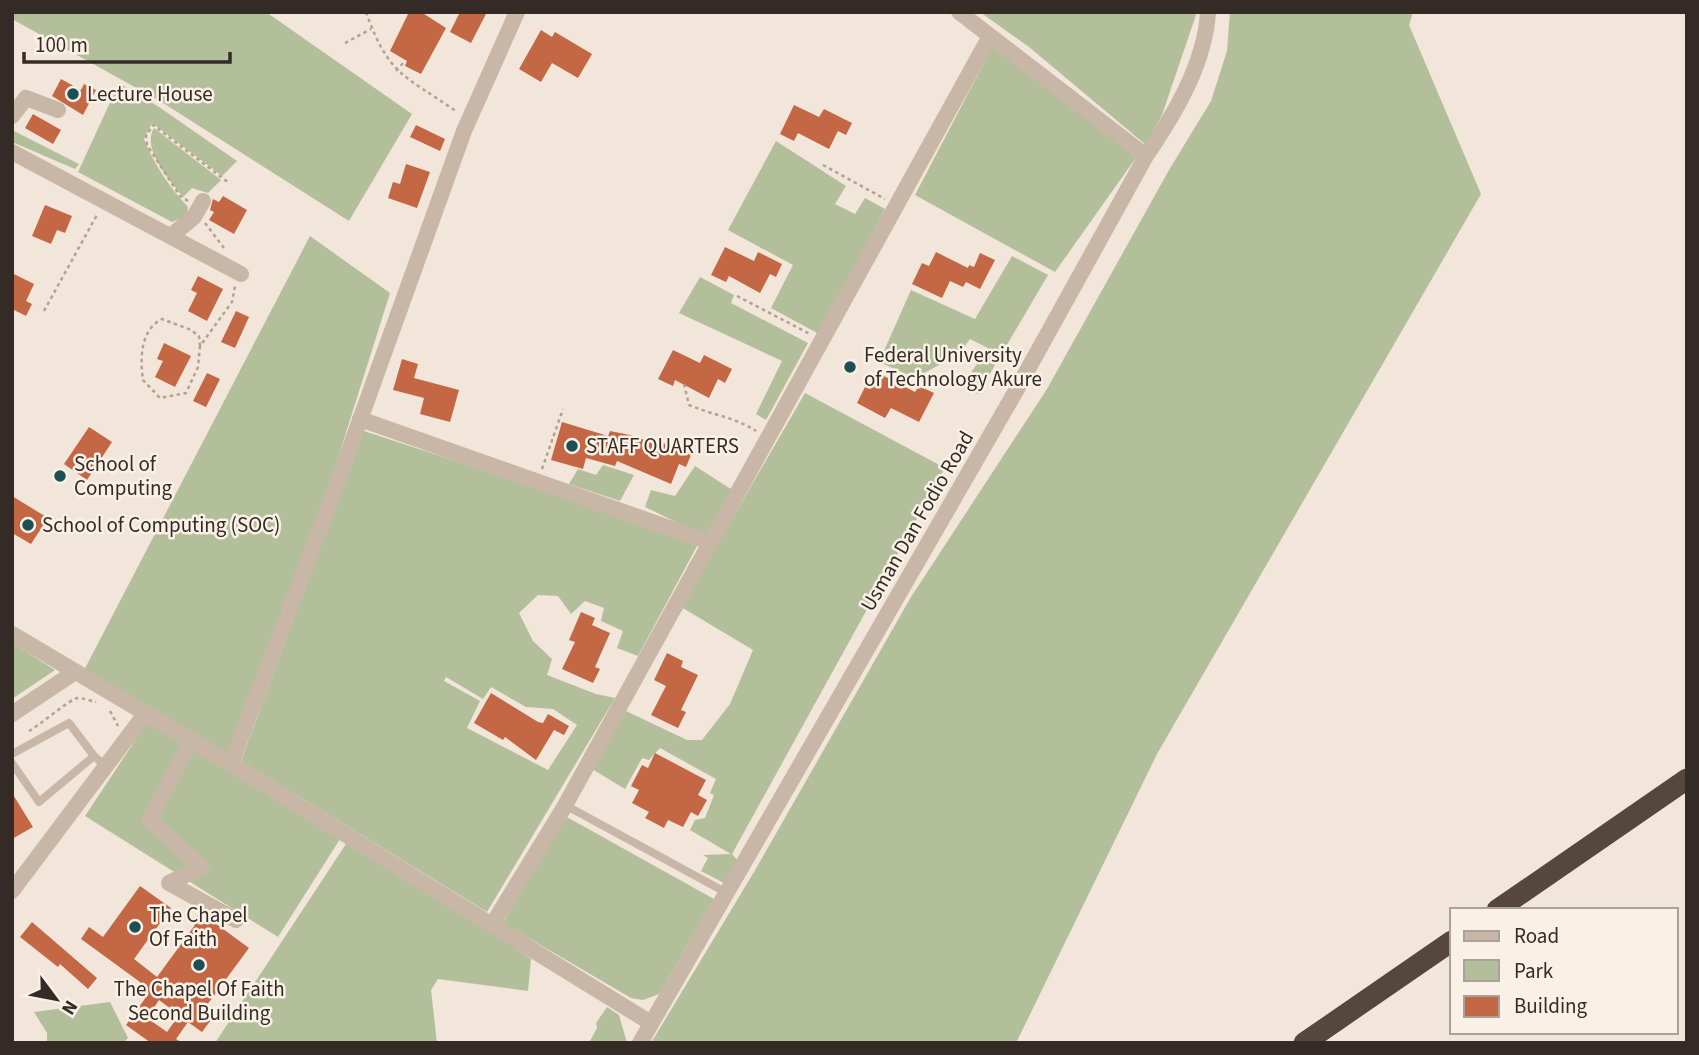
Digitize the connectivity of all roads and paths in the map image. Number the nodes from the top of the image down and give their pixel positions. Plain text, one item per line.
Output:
1 (366, 12) edge
2 (517, 12) edge
3 (959, 12) edge
4 (1208, 12) edge
5 (372, 29) junction
6 (990, 36) junction
7 (345, 43) dead end
8 (404, 62) dead end
9 (396, 71) junction
10 (19, 94) edge
11 (58, 110) dead end
12 (12, 116) edge
13 (468, 120) junction
14 (12, 152) edge
15 (1146, 156) junction
16 (823, 165) dead end
17 (229, 183) dead end
18 (105, 201) junction
19 (203, 201) dead end
20 (897, 206) junction
21 (194, 217) junction
22 (171, 236) junction
23 (241, 274) junction
24 (737, 296) dead end
25 (44, 312) dead end
26 (822, 341) junction
27 (200, 346) junction
28 (684, 384) dead end
29 (563, 409) dead end
30 (360, 419) junction
31 (766, 440) junction
32 (538, 482) junction
33 (709, 542) junction
34 (12, 634) edge
35 (75, 672) junction
36 (12, 714) edge
37 (145, 714) junction
38 (191, 741) junction
39 (12, 754) edge
40 (100, 761) junction
41 (12, 763) edge
42 (231, 764) junction
43 (1687, 779) edge
44 (565, 805) junction
45 (12, 891) edge
46 (727, 893) junction
47 (1500, 908) edge
48 (236, 920) dead end
49 (492, 925) junction
50 (1450, 942) edge
51 (651, 1023) junction
52 (640, 1043) edge
53 (1304, 1043) edge

1 - 5 path
2 - 13 street
3 - 6 street
4 - 15 street, Usman Dan Fodio Road
5 - 7 path
5 - 9 path
6 - 15 street
6 - 20 street
8 - 9 path
9 - 13 path
10 - 11 street
10 - 12 street
13 - 30 street
14 - 18 street
15 - 46 street, Usman Dan Fodio Road
16 - 20 path
17 - 21 path
18 - 22 street
18 - 25 path
19 - 21 street
20 - 26 street
21 - 22 street
21 - 23 path
22 - 23 street
23 - 27 path
24 - 26 path
26 - 31 street
27 - 27 path
28 - 31 path
29 - 32 path
30 - 32 street
30 - 42 street
31 - 33 street
32 - 33 street
33 - 44 street
34 - 35 street
35 - 36 street
35 - 37 street
37 - 38 street
37 - 40 street
38 - 42 street
38 - 48 street
39 - 40 lane
40 - 41 lane
40 - 45 street
42 - 49 street
43 - 47 highway
44 - 46 lane
44 - 49 street
46 - 51 street, Usman Dan Fodio Road
49 - 51 street
50 - 53 highway
51 - 52 street, Usman Dan Fodio Road

